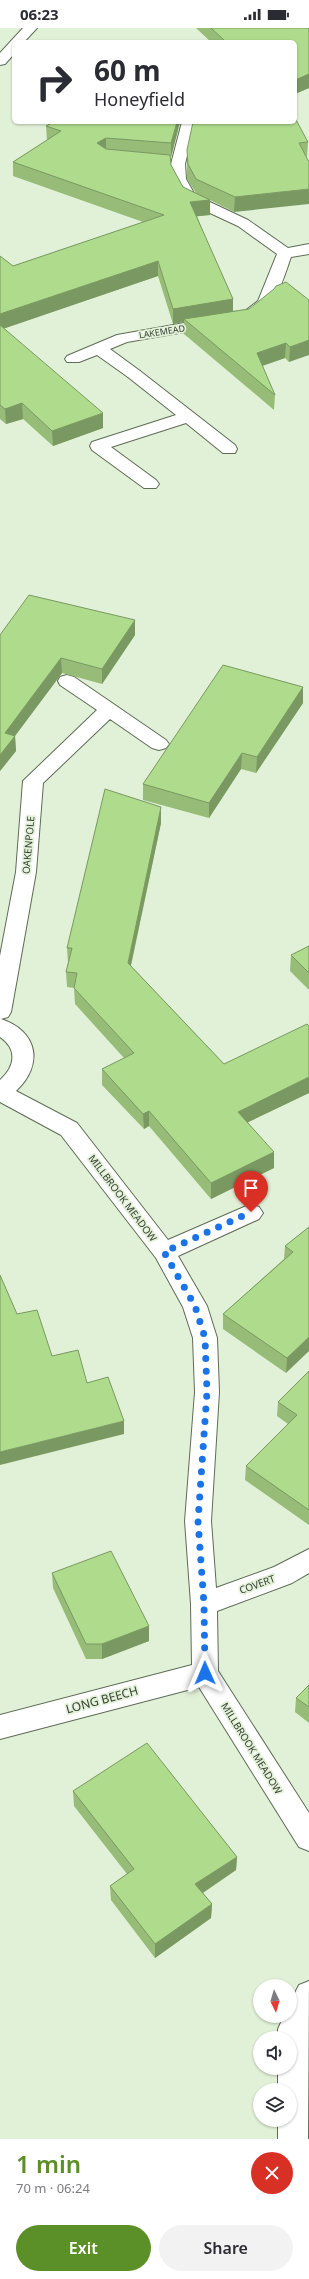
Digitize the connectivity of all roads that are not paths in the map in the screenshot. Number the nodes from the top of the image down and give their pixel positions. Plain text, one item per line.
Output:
1 (30, 28) edge
2 (19, 40) edge
3 (12, 48) edge
4 (0, 61) edge
5 (188, 124) edge
6 (309, 249) edge
7 (285, 253) junction
8 (98, 348) junction
9 (73, 359) dead end
10 (188, 417) junction
11 (229, 449) dead end
12 (150, 484) dead end
13 (67, 681) dead end
14 (110, 709) junction
15 (159, 744) dead end
16 (0, 1012) edge
17 (0, 1027) edge
18 (0, 1092) edge
19 (251, 1212) dead end
20 (164, 1252) junction
21 (309, 1560) edge
22 (204, 1604) junction
23 (205, 1673) junction
24 (0, 1727) edge
25 (309, 1838) edge
26 (309, 1995) edge
27 (293, 2139) edge

1 - 2 street
3 - 4 street
5 - 7 street
6 - 7 street
7 - 8 street, LAKEMEAD
8 - 9 street, LAKEMEAD
8 - 10 street
10 - 11 street
10 - 12 street
13 - 14 street
14 - 15 street
14 - 16 street, OAKENPOLE
17 - 18 street, MILLBROOK MEADOW
18 - 20 street, MILLBROOK MEADOW
19 - 20 street
20 - 22 street, MILLBROOK MEADOW
21 - 22 street, COVERT
22 - 23 street, MILLBROOK MEADOW
23 - 24 street, LONG BEECH
23 - 25 street, MILLBROOK MEADOW
26 - 27 street

